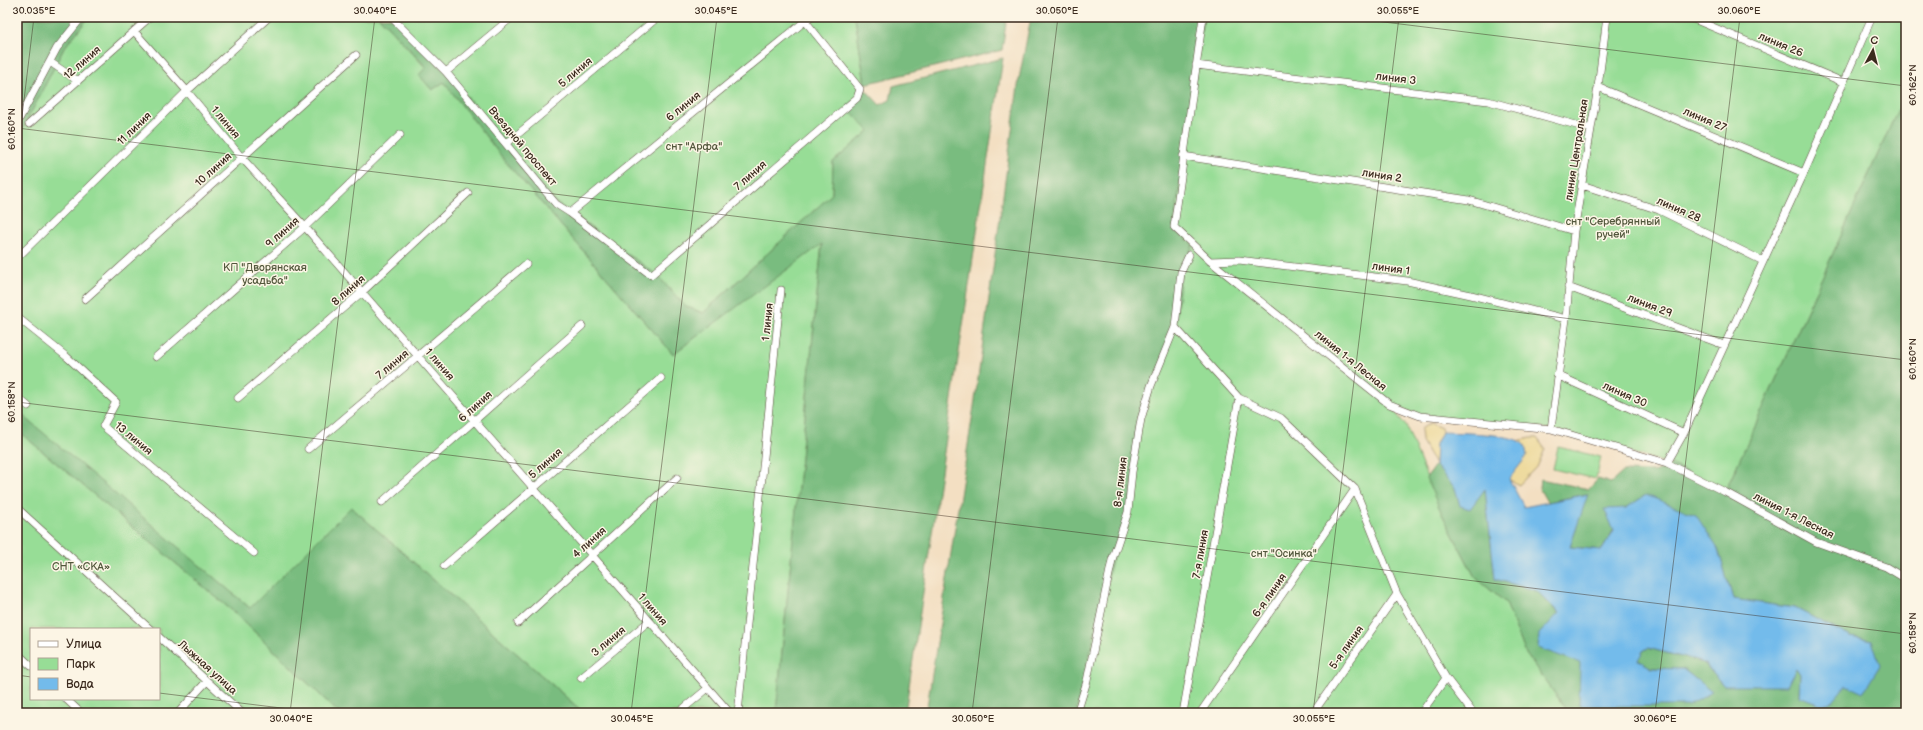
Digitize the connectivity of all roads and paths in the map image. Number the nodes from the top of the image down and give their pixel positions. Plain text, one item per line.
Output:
1 (82, 17) edge
2 (150, 17) edge
3 (269, 17) edge
4 (391, 17) edge
5 (512, 17) edge
6 (658, 17) edge
7 (1203, 17) edge
8 (1607, 17) edge
9 (1689, 17) edge
10 (1872, 17) edge
11 (806, 18) edge
12 (134, 31) junction
13 (356, 55) dead end
14 (50, 62) junction
15 (1196, 65) junction
16 (446, 72) junction
17 (78, 81) junction
18 (1843, 82) junction
19 (1598, 87) junction
20 (188, 91) junction
21 (17, 123) edge
22 (29, 124) dead end
23 (1591, 129) junction
24 (400, 135) dead end
25 (506, 144) junction
26 (1183, 156) junction
27 (242, 158) junction
28 (1804, 173) junction
29 (1582, 186) junction
30 (468, 193) dead end
31 (570, 213) junction
32 (305, 227) junction
33 (1574, 231) junction
34 (1188, 255) dead end
35 (17, 258) edge
36 (1210, 261) junction
37 (1763, 261) junction
38 (526, 264) dead end
39 (651, 275) joint
40 (1568, 287) junction
41 (782, 290) dead end
42 (362, 292) junction
43 (85, 299) dead end
44 (17, 317) edge
45 (1566, 320) junction
46 (582, 326) dead end
47 (1175, 327) junction
48 (1724, 345) junction
49 (419, 356) junction
50 (156, 357) dead end
51 (1557, 376) junction
52 (661, 378) dead end
53 (17, 397) edge
54 (238, 398) dead end
55 (1239, 398) junction
56 (28, 406) dead end
57 (475, 421) junction
58 (1551, 429) junction
59 (1684, 433) junction
60 (308, 450) dead end
61 (1670, 464) junction
62 (677, 478) dead end
63 (533, 488) junction
64 (1355, 489) junction
65 (382, 502) dead end
66 (17, 508) edge
67 (254, 553) dead end
68 (592, 554) junction
69 (444, 566) dead end
70 (1906, 579) edge
71 (1397, 594) junction
72 (649, 621) junction
73 (518, 623) dead end
74 (149, 628) edge
75 (160, 638) edge
76 (17, 653) edge
77 (30, 665) edge
78 (581, 678) dead end
79 (1446, 678) junction
80 (207, 681) junction
81 (707, 689) junction
82 (67, 700) edge
83 (81, 713) edge
84 (178, 713) edge
85 (242, 713) edge
86 (678, 713) edge
87 (730, 713) edge
88 (738, 713) edge
89 (1077, 713) edge
90 (1183, 713) edge
91 (1200, 713) edge
92 (1313, 713) edge
93 (1421, 713) edge
94 (1473, 713) edge

1 - 14 street
2 - 12 street, 12 линия
3 - 20 street, 11 линия
4 - 16 street, Въездной проспект
5 - 16 street
6 - 25 street, 5 линия
7 - 15 street
8 - 19 street, линия Центральная
9 - 18 street, линия 26
10 - 18 street
11 - 31 street, 6 линия
11 - 39 street, 7 линия
12 - 17 street, 12 линия
12 - 20 street, 1 линия
13 - 27 street, 10 линия
14 - 17 street
14 - 21 street
15 - 23 street, линия 3
15 - 26 street
16 - 25 street, Въездной проспект
17 - 22 street, 12 линия
18 - 28 street
19 - 23 street, линия Центральная
19 - 28 street, линия 27
20 - 27 street, 1 линия
20 - 35 street, 11 линия
23 - 29 street, линия Центральная
24 - 32 street, 9 линия
25 - 31 street, Въездной проспект
26 - 33 street, линия 2
26 - 36 street, линия 1-я Лесная
27 - 32 street, 1 линия
27 - 43 street, 10 линия
28 - 37 street
29 - 33 street, линия Центральная
29 - 37 street, линия 28
30 - 42 street, 8 линия
31 - 39 street, Въездной проспект
32 - 42 street, 1 линия
32 - 50 street, 9 линия
33 - 40 street, линия Центральная
34 - 47 street, 8-я линия
36 - 45 street, линия 1
36 - 58 street, линия 1-я Лесная
37 - 48 street
38 - 49 street, 7 линия
40 - 45 street, линия Центральная
40 - 48 street, линия 29
41 - 88 street, 1 линия
42 - 49 street, 1 линия
42 - 54 street, 8 линия
44 - 67 street, 13 линия
45 - 51 street, линия Центральная
46 - 57 street, 6 линия
47 - 55 street
47 - 89 street, 8-я линия
48 - 59 street
49 - 57 street, 1 линия
49 - 60 street, 7 линия
51 - 58 street, линия Центральная
51 - 59 street, линия 30
52 - 63 street, 5 линия
53 - 56 street
55 - 64 street
55 - 90 street, 7-я линия
57 - 63 street, 1 линия
57 - 65 street, 6 линия
58 - 61 street, линия 1-я Лесная
59 - 61 street
61 - 70 street, линия 1-я Лесная
62 - 68 street, 4 линия
63 - 68 street, 1 линия
63 - 69 street, 5 линия
64 - 71 street
64 - 91 street, 6-я линия
66 - 74 street
68 - 72 street, 1 линия
68 - 73 street, 4 линия
71 - 79 street
71 - 92 street, 5-я линия
72 - 78 street, 3 линия
72 - 81 street, 1 линия
75 - 80 street, Лыжная улица
76 - 77 street
79 - 93 street
79 - 94 street
80 - 84 street
80 - 85 street, Лыжная улица
81 - 86 street
81 - 87 street, 1 линия
82 - 83 street

